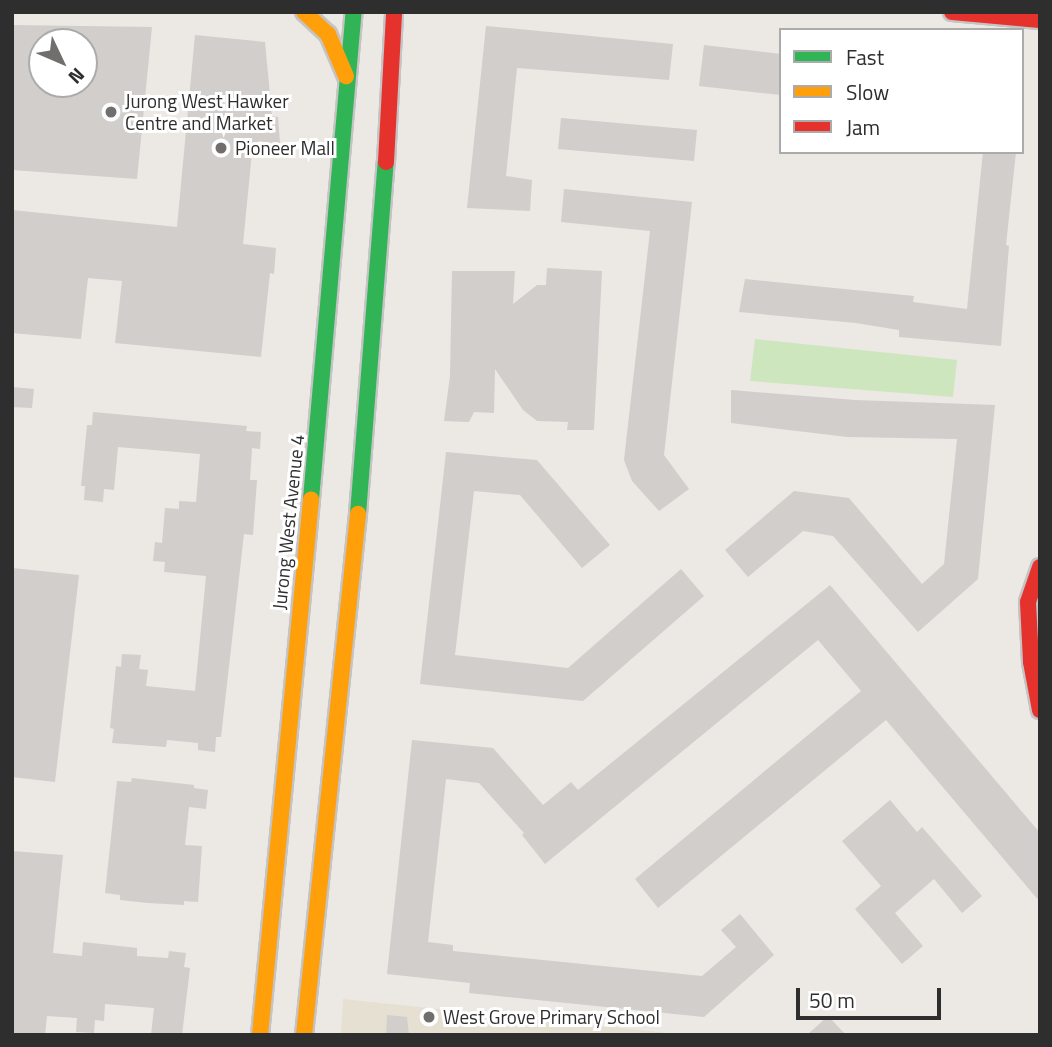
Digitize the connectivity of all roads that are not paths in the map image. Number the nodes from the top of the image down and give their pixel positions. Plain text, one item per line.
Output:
1 (304, 12) edge
2 (354, 12) edge
3 (394, 12) edge
4 (405, 12) edge
5 (952, 12) edge
6 (1040, 20) edge
7 (393, 59) junction
8 (347, 77) junction
9 (1040, 567) edge
10 (1040, 710) edge
11 (260, 1035) edge
12 (304, 1035) edge

1 - 8 main road
2 - 8 main road, Jurong West Avenue 4
3 - 7 main road
4 - 7 main road
5 - 6 main road
7 - 12 main road
8 - 11 main road, Jurong West Avenue 4
9 - 10 main road

